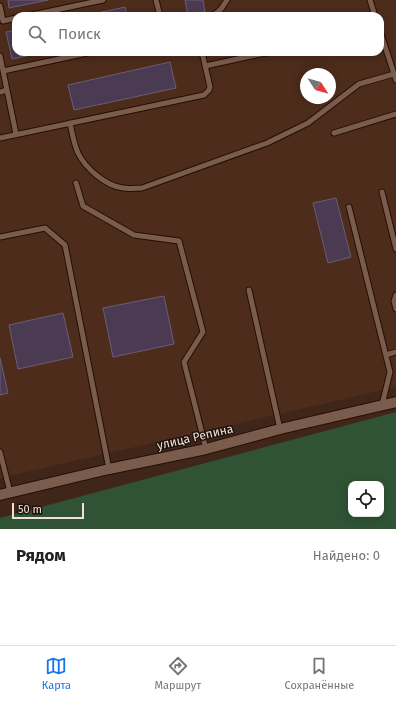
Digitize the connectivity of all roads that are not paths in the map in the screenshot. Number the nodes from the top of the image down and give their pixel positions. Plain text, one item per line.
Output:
1 (102, 0) edge
2 (156, 0) edge
3 (227, 0) edge
4 (370, 0) edge
5 (0, 6) edge
6 (45, 12) edge
7 (159, 12) edge
8 (218, 12) edge
9 (374, 12) edge
10 (12, 19) edge
11 (2, 23) edge
12 (384, 46) edge
13 (0, 56) edge
14 (73, 56) edge
15 (203, 56) edge
16 (251, 56) edge
17 (205, 66) junction
18 (3, 71) junction
19 (394, 74) junction
20 (396, 80) edge
21 (7, 90) junction
22 (0, 92) edge
23 (396, 114) edge
24 (70, 123) junction
25 (334, 133) dead end
26 (16, 134) junction
27 (0, 138) edge
28 (76, 184) dead end
29 (382, 192) dead end
30 (349, 207) dead end
31 (0, 237) edge
32 (396, 249) edge
33 (249, 290) dead end
34 (396, 295) edge
35 (396, 309) edge
36 (396, 352) edge
37 (386, 354) junction
38 (396, 402) edge
39 (382, 405) junction
40 (280, 429) junction
41 (206, 449) junction
42 (0, 452) edge
43 (109, 469) junction
44 (5, 494) edge

1 - 6 lane
2 - 7 lane
3 - 8 lane
4 - 9 lane
5 - 11 lane
10 - 11 lane
12 - 19 lane
13 - 18 lane
14 - 18 lane
15 - 17 lane
16 - 17 lane
17 - 24 lane
18 - 21 lane
19 - 20 lane
19 - 24 lane
21 - 22 lane
21 - 26 lane
23 - 25 lane
24 - 26 lane
26 - 27 lane
28 - 41 lane
29 - 32 lane
30 - 37 lane
31 - 43 lane
33 - 40 lane
34 - 35 lane
36 - 37 lane
37 - 39 lane
38 - 39 street, улица Репина
39 - 40 street, улица Репина
40 - 41 street, улица Репина
41 - 43 street, улица Репина
42 - 44 lane
43 - 44 street, улица Репина

